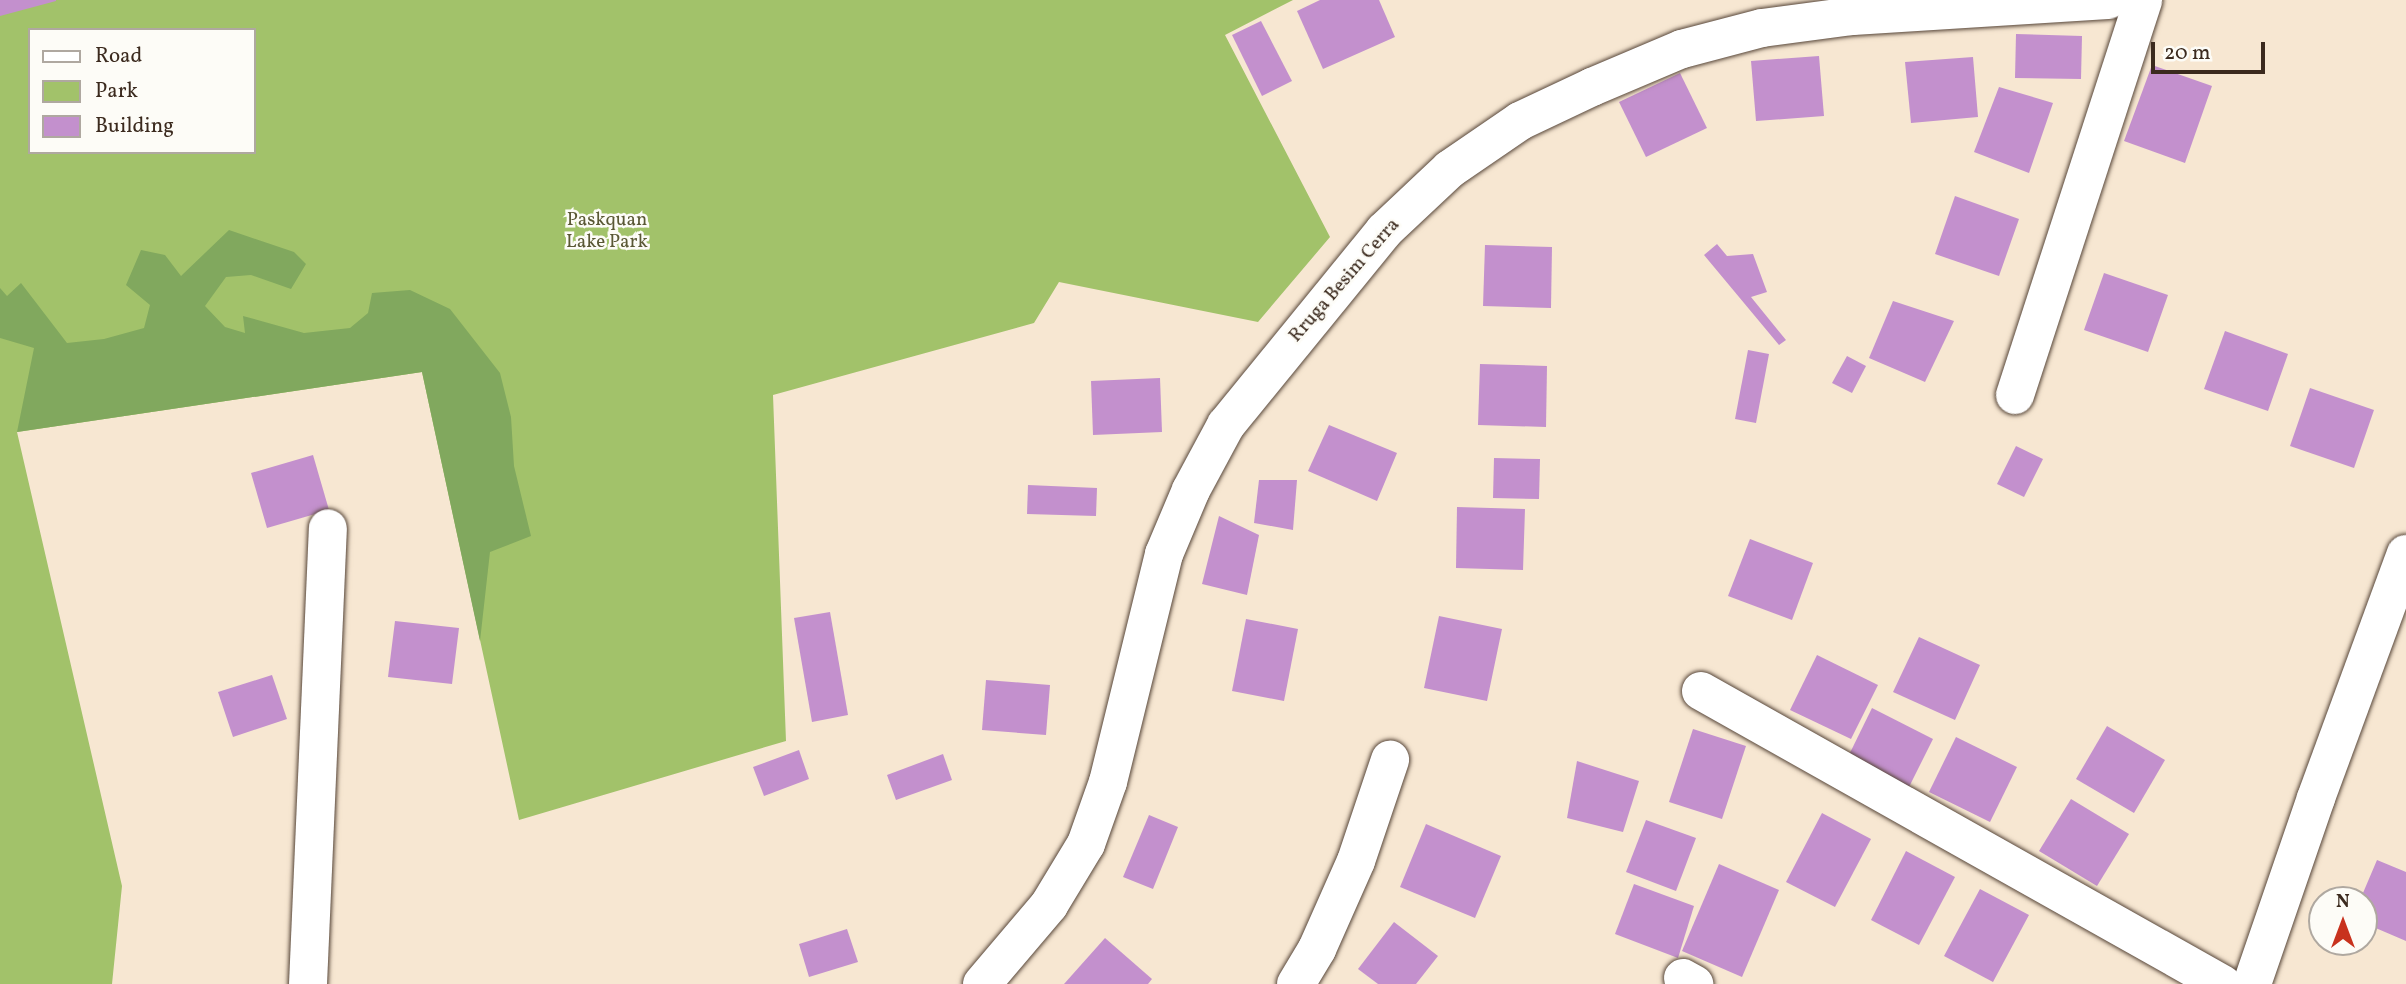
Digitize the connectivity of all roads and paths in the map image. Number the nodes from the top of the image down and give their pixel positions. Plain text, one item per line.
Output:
1 (2109, 0) edge
2 (2143, 0) edge
3 (2026, 3) edge
4 (2015, 395) dead end
5 (328, 528) dead end
6 (2406, 554) edge
7 (1701, 691) dead end
8 (1390, 760) dead end
9 (308, 984) edge
10 (982, 984) edge
11 (1296, 984) edge
12 (2222, 984) edge
13 (2252, 984) edge

1 - 3 street, Rruga Besim Cerra
2 - 4 street
3 - 10 street, Rruga Besim Cerra
5 - 9 street
6 - 13 street
7 - 12 street
8 - 11 street

